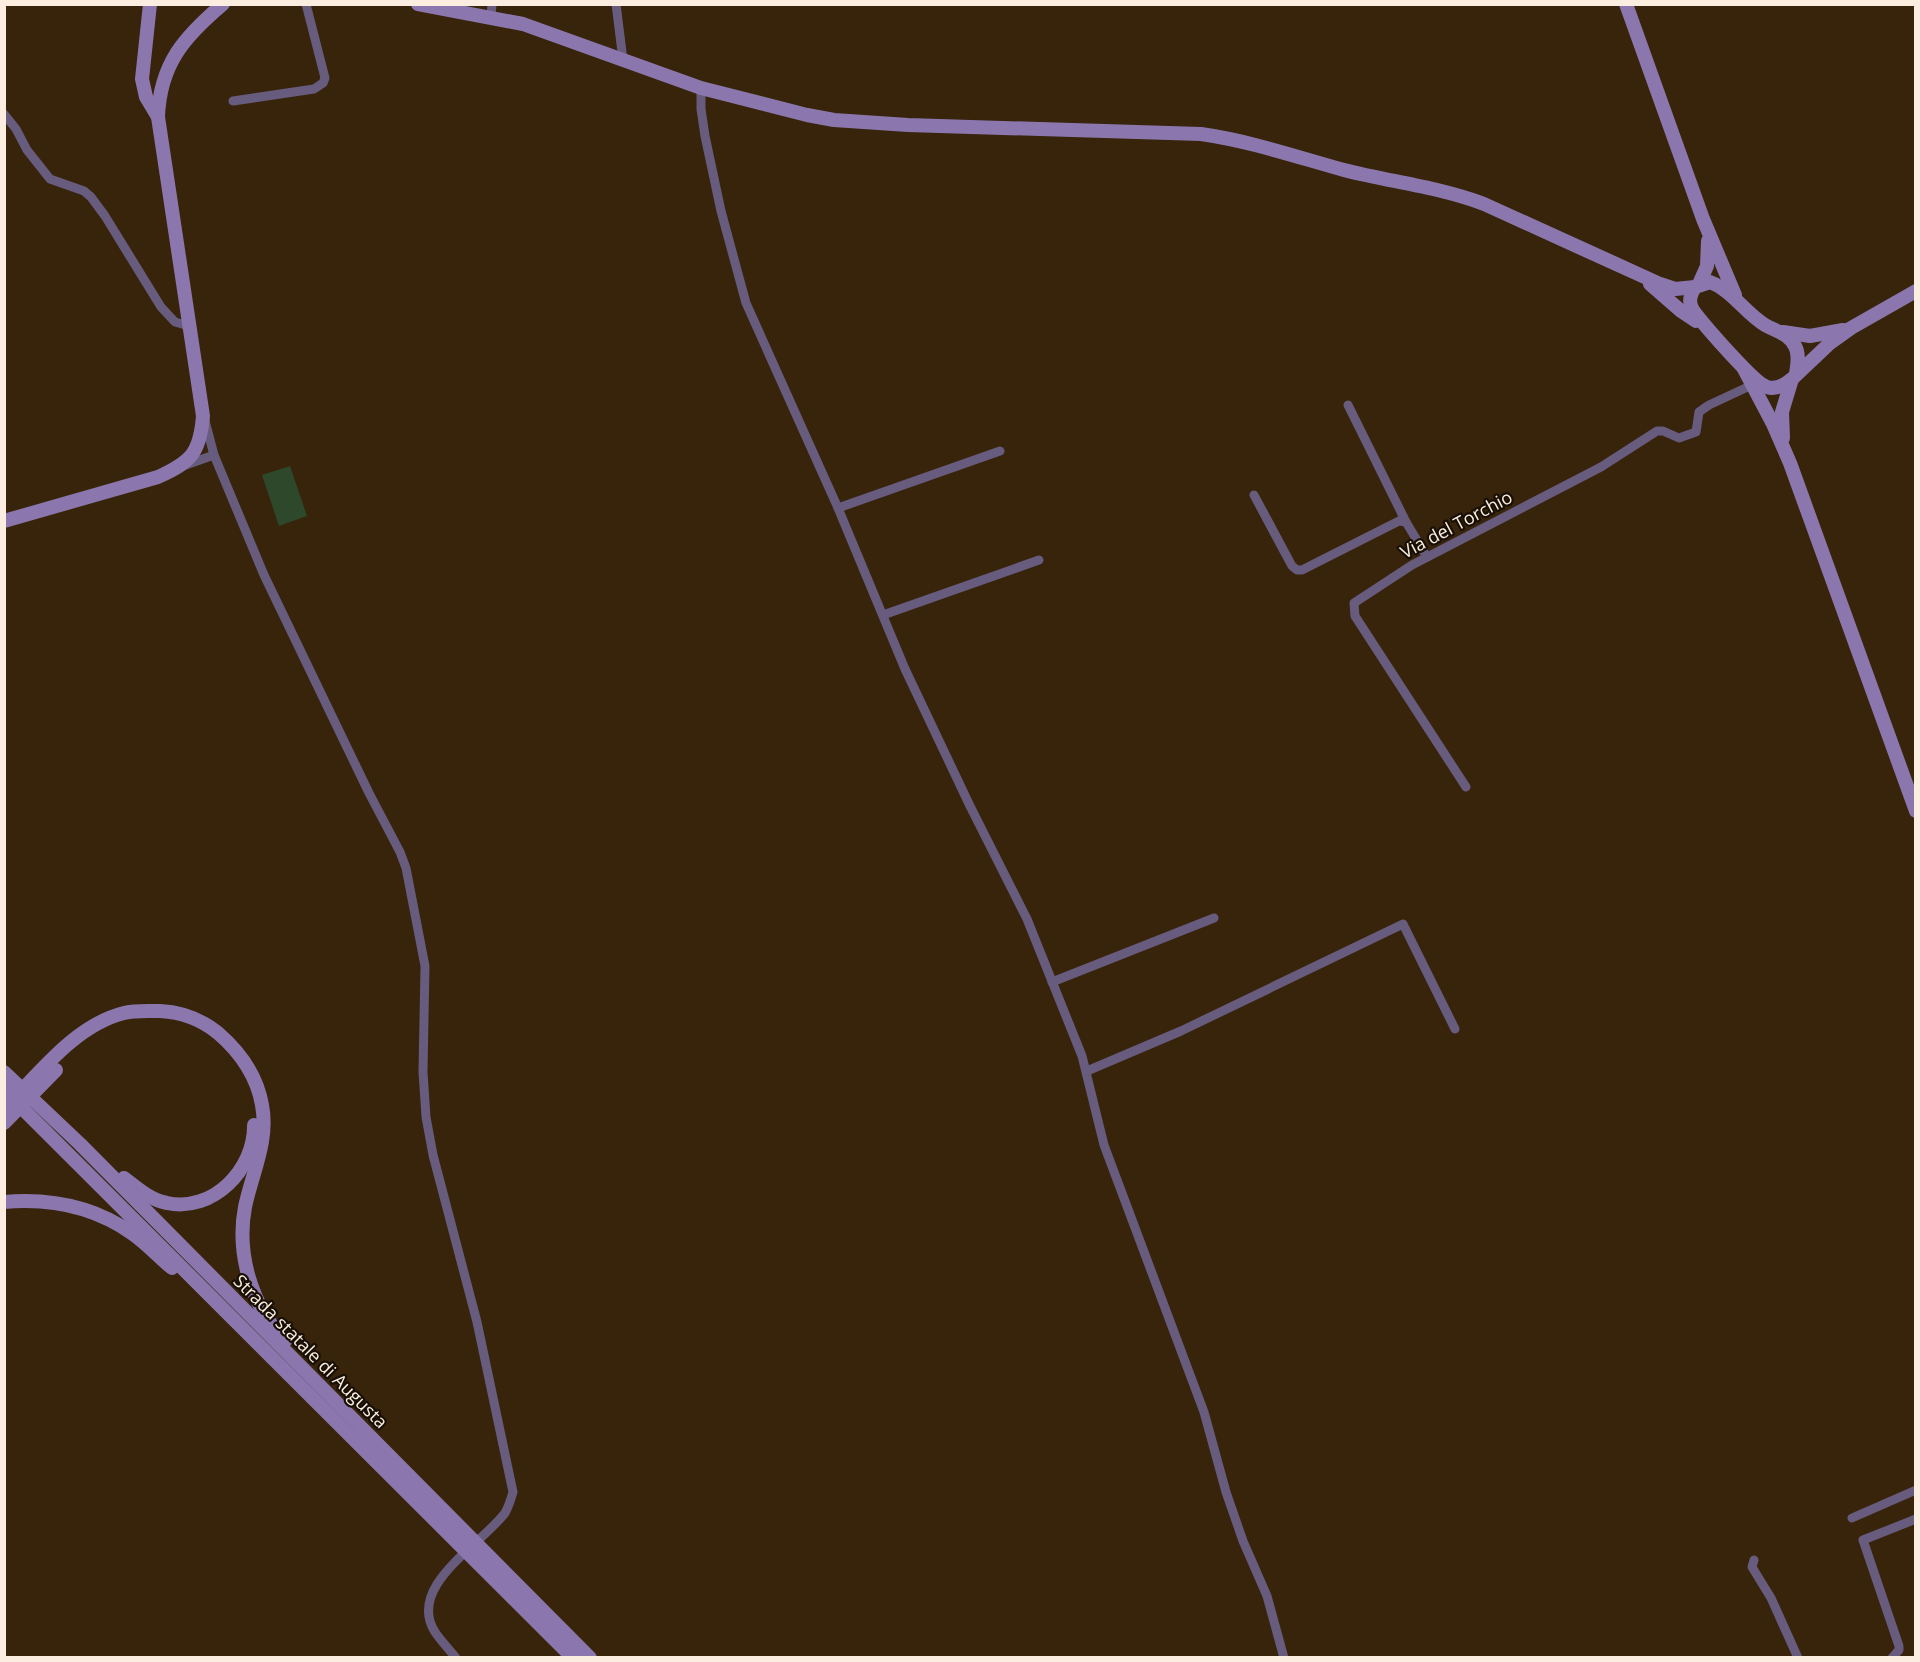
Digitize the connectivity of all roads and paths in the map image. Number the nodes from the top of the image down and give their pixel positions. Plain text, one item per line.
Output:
1 (150, 4) edge
2 (223, 4) edge
3 (306, 4) edge
4 (418, 4) edge
5 (616, 4) edge
6 (1626, 4) edge
7 (491, 10) edge
8 (623, 60) junction
9 (701, 88) junction
10 (232, 101) dead end
11 (4, 114) edge
12 (159, 117) junction
13 (1703, 219) junction
14 (1637, 273) junction
15 (1697, 286) junction
16 (1916, 291) edge
17 (1740, 304) junction
18 (189, 326) junction
19 (1707, 327) junction
20 (1851, 328) junction
21 (1783, 332) junction
22 (1744, 369) junction
23 (1794, 376) junction
24 (1752, 385) junction
25 (1348, 405) dead end
26 (203, 416) junction
27 (1000, 451) dead end
28 (214, 455) junction
29 (1790, 464) junction
30 (181, 467) junction
31 (1254, 495) dead end
32 (838, 508) junction
33 (4, 521) edge
34 (1406, 522) junction
35 (1427, 557) junction
36 (1039, 560) dead end
37 (883, 615) junction
38 (1466, 787) dead end
39 (1916, 811) edge
40 (1214, 918) dead end
41 (1052, 982) junction
42 (1455, 1029) dead end
43 (4, 1061) edge
44 (52, 1067) junction
45 (1087, 1071) junction
46 (4, 1072) edge
47 (4, 1090) edge
48 (4, 1109) edge
49 (4, 1123) edge
50 (4, 1202) edge
51 (369, 1453) junction
52 (1916, 1490) edge
53 (429, 1496) junction
54 (1852, 1518) dead end
55 (1916, 1519) edge
56 (1754, 1560) dead end
57 (456, 1658) edge
58 (573, 1658) edge
59 (590, 1658) edge
60 (1284, 1658) edge
61 (1798, 1658) edge
62 (1892, 1658) edge

1 - 12 street
2 - 12 street
3 - 10 street
4 - 7 street
5 - 8 street
6 - 13 street
7 - 8 street
8 - 9 street
9 - 14 street
9 - 32 street
11 - 18 street
12 - 18 street
13 - 15 street
13 - 17 street
14 - 15 street
14 - 19 street
15 - 17 street
15 - 19 street
16 - 20 street
17 - 21 street
18 - 26 street
19 - 22 street
20 - 21 street
20 - 23 street
21 - 23 street
22 - 23 street
22 - 24 street
23 - 29 street
24 - 29 street
24 - 35 street, Via del Torchio
25 - 34 street
26 - 28 street
26 - 30 street
27 - 32 street
28 - 30 street
28 - 57 street
29 - 39 street
30 - 33 street
31 - 34 street
32 - 37 street
34 - 35 street
35 - 38 street, Via del Torchio
36 - 37 street
37 - 41 street
40 - 41 street
41 - 45 street
42 - 45 street
43 - 44 street
44 - 48 street
44 - 49 street
44 - 53 street
45 - 60 street
46 - 53 street, Strada statale di Augusta
47 - 51 street, Strada statale di Augusta
50 - 51 street
51 - 58 street, Strada statale di Augusta
52 - 54 street
53 - 59 street, Strada statale di Augusta
55 - 62 street
56 - 61 street

